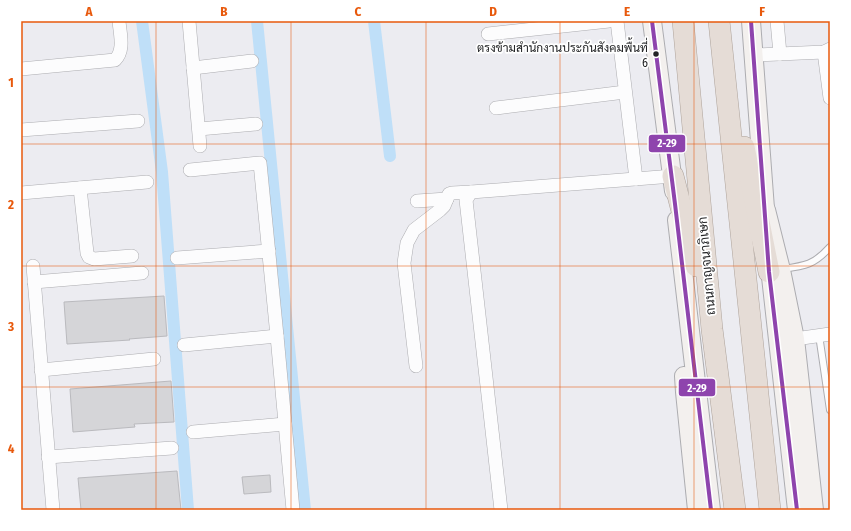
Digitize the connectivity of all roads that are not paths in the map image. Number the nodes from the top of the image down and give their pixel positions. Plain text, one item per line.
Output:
1 (119, 21) edge
2 (189, 21) edge
3 (609, 21) edge
4 (617, 21) edge
5 (652, 21) edge
6 (683, 21) edge
7 (751, 21) edge
8 (777, 21) edge
9 (720, 27) edge
10 (488, 34) dead end
11 (827, 50) edge
12 (780, 54) junction
13 (755, 55) junction
14 (252, 61) dead end
15 (193, 68) junction
16 (21, 69) edge
17 (625, 92) junction
18 (830, 98) edge
19 (496, 108) dead end
20 (138, 121) dead end
21 (256, 124) dead end
22 (199, 129) junction
23 (21, 130) edge
24 (200, 146) dead end
25 (190, 170) dead end
26 (673, 176) junction
27 (636, 179) junction
28 (147, 182) dead end
29 (80, 188) junction
30 (471, 192) junction
31 (21, 193) edge
32 (447, 199) junction
33 (417, 201) dead end
34 (830, 247) edge
35 (269, 251) junction
36 (132, 256) dead end
37 (177, 258) dead end
38 (33, 266) dead end
39 (682, 269) junction
40 (775, 271) junction
41 (142, 273) dead end
42 (34, 282) junction
43 (712, 329) junction
44 (825, 335) edge
45 (277, 336) junction
46 (795, 339) junction
47 (184, 345) dead end
48 (154, 359) dead end
49 (416, 366) dead end
50 (42, 370) junction
51 (830, 410) edge
52 (285, 424) junction
53 (193, 432) dead end
54 (172, 448) dead end
55 (48, 457) junction
56 (53, 510) edge
57 (293, 510) edge
58 (501, 510) edge
59 (697, 510) edge
60 (712, 510) edge
61 (735, 510) edge
62 (770, 510) edge
63 (797, 510) edge
64 (814, 510) edge

1 - 16 street
2 - 15 street
3 - 10 street
4 - 17 street
5 - 26 main road
6 - 43 highway, ถนนกาญจนาภิเษก
7 - 13 main road
8 - 12 street
9 - 40 highway
9 - 62 highway
11 - 12 street
11 - 18 street
12 - 13 street
13 - 40 main road
14 - 15 street
15 - 22 street
17 - 19 street
17 - 27 street
20 - 23 street
21 - 22 street
22 - 24 street
25 - 35 street
26 - 27 street
26 - 39 main road
26 - 43 highway
27 - 30 street
28 - 29 street
29 - 31 street
29 - 36 street
30 - 32 street
30 - 58 street
32 - 33 street
32 - 49 street
34 - 40 lane
35 - 37 street
35 - 45 street
38 - 42 street
39 - 59 main road
39 - 60 main road
40 - 46 main road
40 - 63 main road
41 - 42 street
42 - 50 street
43 - 61 highway, ถนนกาญจนาภิเษก
44 - 46 street
44 - 51 lane
45 - 47 street
45 - 52 street
46 - 64 main road
48 - 50 street
50 - 55 street
52 - 53 street
52 - 57 street
54 - 55 street
55 - 56 street

